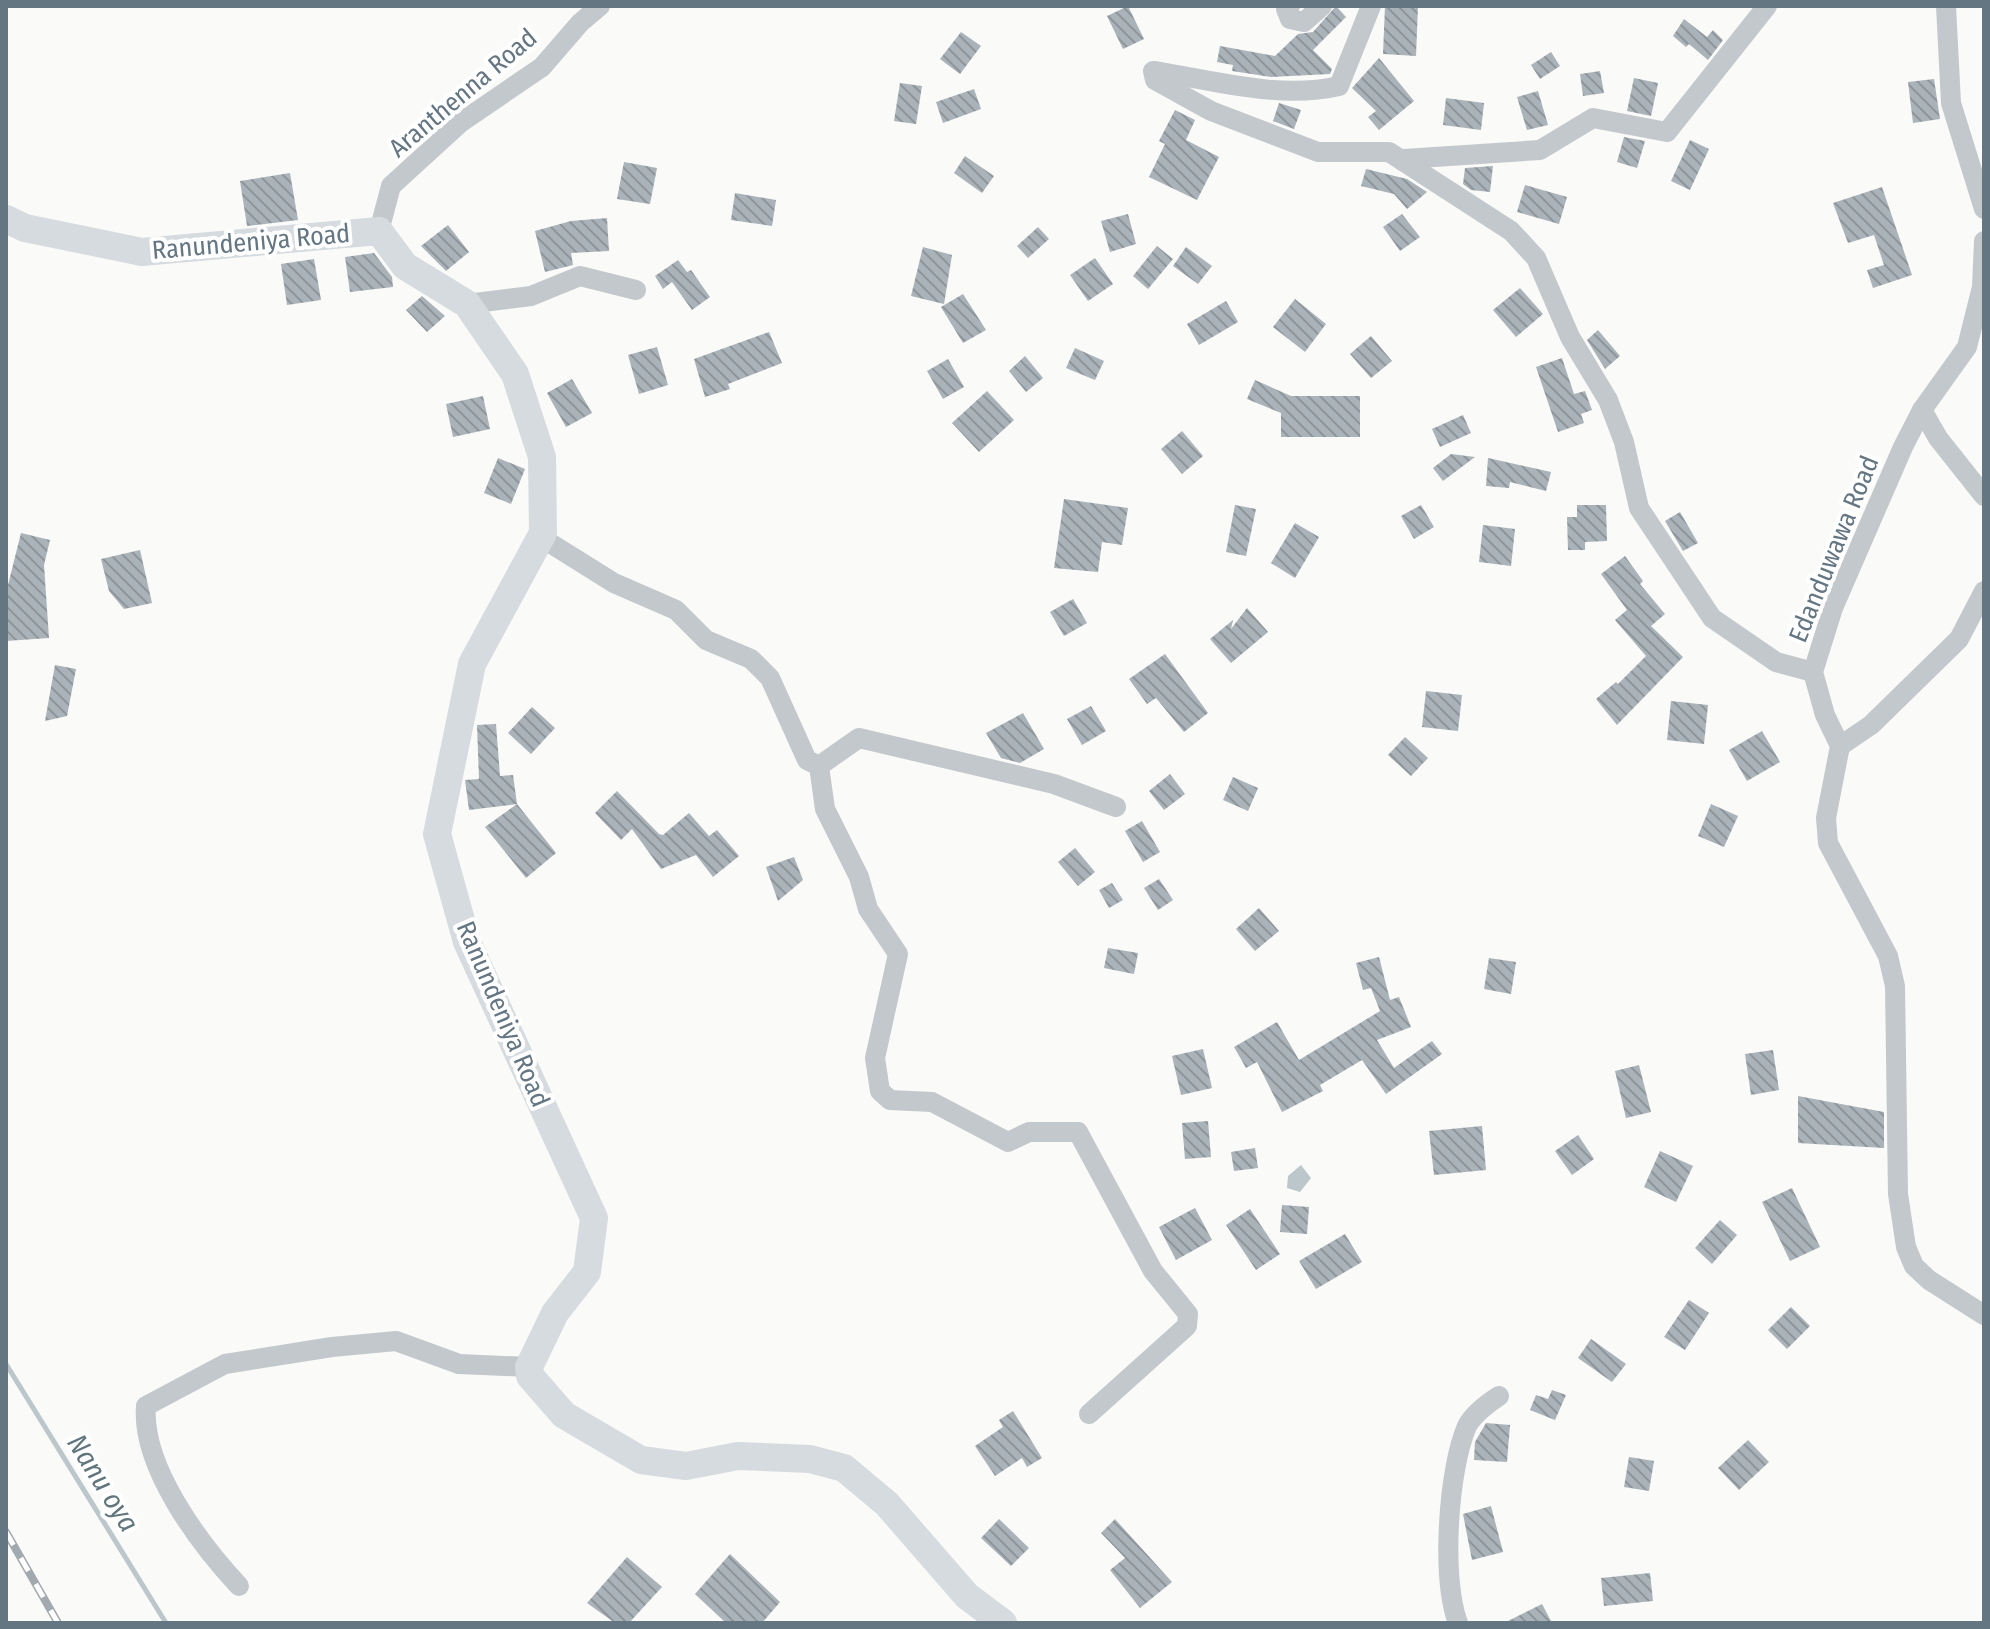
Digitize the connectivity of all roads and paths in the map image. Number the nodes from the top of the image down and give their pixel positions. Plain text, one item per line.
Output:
1 (600, 6) edge
2 (1290, 6) edge
3 (1322, 6) edge
4 (1371, 6) edge
5 (1767, 6) edge
6 (1946, 6) edge
7 (1959, 136) junction
8 (1984, 147) edge
9 (1404, 159) junction
10 (1984, 209) edge
11 (6, 219) edge
12 (379, 231) junction
13 (1984, 241) edge
14 (636, 290) dead end
15 (467, 304) junction
16 (1922, 410) junction
17 (1984, 496) edge
18 (543, 533) junction
19 (1984, 591) edge
20 (1813, 672) junction
21 (1840, 746) junction
22 (819, 766) junction
23 (1116, 807) dead end
24 (1984, 1315) edge
25 (529, 1367) junction
26 (1499, 1396) dead end
27 (1089, 1414) dead end
28 (239, 1586) dead end
29 (1003, 1623) edge
30 (1458, 1623) edge

1 - 12 street, Aranthenna Road
2 - 3 street
4 - 9 street
5 - 9 street
6 - 7 street
7 - 8 street
7 - 10 street
9 - 20 street
11 - 12 main road, Ranundeniya Road
12 - 15 main road, Ranundeniya Road
13 - 16 street, Edanduwawa Road
14 - 15 street
15 - 18 main road, Ranundeniya Road
16 - 17 street
16 - 20 street, Edanduwawa Road
18 - 22 street
18 - 25 main road, Ranundeniya Road
19 - 21 street
20 - 21 street, Edanduwawa Road
21 - 24 street
22 - 23 street
22 - 27 street
25 - 28 street
25 - 29 main road
26 - 30 street

